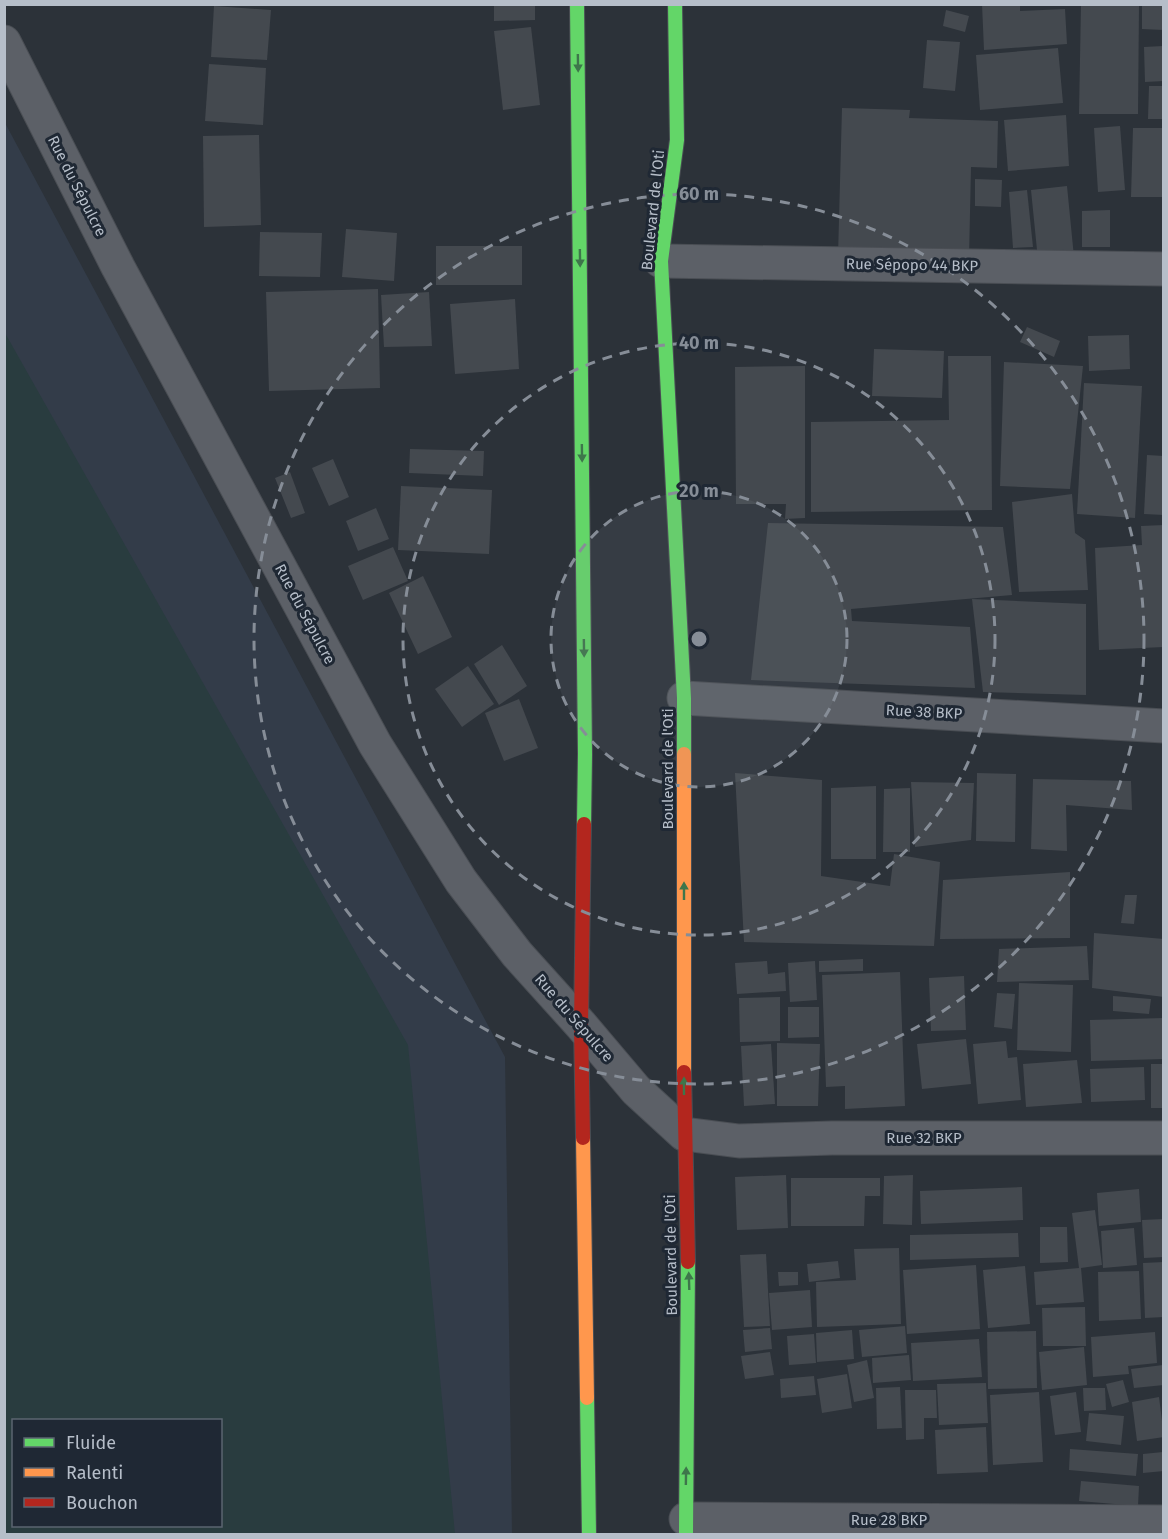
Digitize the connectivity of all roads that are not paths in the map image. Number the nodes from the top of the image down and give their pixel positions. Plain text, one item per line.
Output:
1 (577, 4) edge
2 (675, 4) edge
3 (4, 42) edge
4 (662, 261) junction
5 (1164, 269) edge
6 (684, 698) junction
7 (1164, 726) edge
8 (581, 1025) junction
9 (684, 1134) junction
10 (1164, 1138) edge
11 (1164, 1522) edge
12 (686, 1527) edge
13 (589, 1534) edge

1 -> 8 main road
2 - 4 main road, Boulevard de l'Oti
3 - 8 street, Rue du Sépulcre
4 - 5 street, Rue Sépopo 44 BKP
4 - 6 main road, Boulevard de l'Oti
6 - 7 street, Rue 38 BKP
9 -> 6 main road, Boulevard de l'Oti
8 - 9 street, Rue du Sépulcre
8 - 13 main road
9 - 10 street, Rue 32 BKP
12 -> 9 main road, Boulevard de l'Oti
11 - 12 street, Rue 28 BKP

